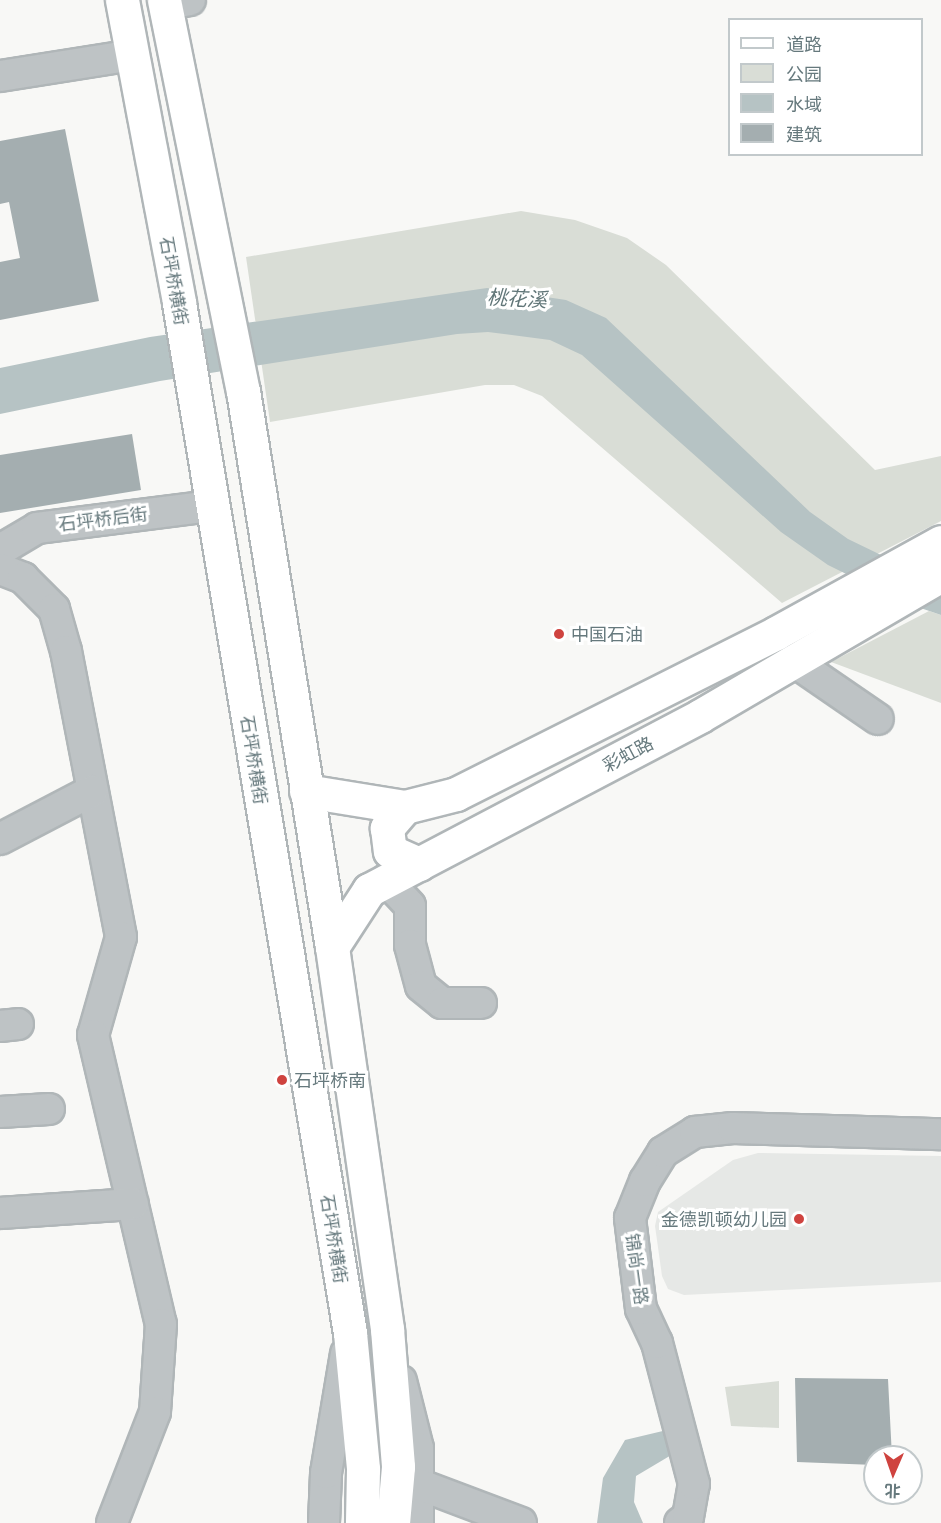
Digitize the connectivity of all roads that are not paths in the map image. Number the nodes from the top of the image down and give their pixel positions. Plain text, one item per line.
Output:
1 (177, 1) edge
2 (122, 5) edge
3 (132, 55) junction
4 (0, 76) edge
5 (212, 506) junction
6 (941, 542) edge
7 (0, 550) edge
8 (0, 569) edge
9 (941, 575) edge
10 (792, 647) junction
11 (674, 684) junction
12 (700, 716) junction
13 (878, 719) dead end
14 (93, 791) junction
15 (306, 791) junction
16 (405, 807) junction
17 (0, 839) edge
18 (419, 864) junction
19 (386, 880) junction
20 (332, 947) junction
21 (481, 1003) dead end
22 (49, 1109) dead end
23 (0, 1112) edge
24 (941, 1134) edge
25 (133, 1204) junction
26 (0, 1213) edge
27 (387, 1329) junction
28 (350, 1334) junction
29 (418, 1484) junction
30 (112, 1523) edge
31 (324, 1523) edge
32 (362, 1523) edge
33 (393, 1523) edge
34 (418, 1523) edge
35 (521, 1523) edge
36 (680, 1523) edge

1 - 15 main road
2 - 3 main road, 石坪桥横街
3 - 4 street
3 - 5 main road, 石坪桥横街
5 - 7 street, 石坪桥后街
5 - 28 main road, 石坪桥横街
6 - 10 main road, 彩虹路
8 - 14 street
9 - 10 main road, 彩虹路
10 - 11 main road, 彩虹路
10 - 12 main road, 彩虹路
10 - 13 street
11 - 12 main road
11 - 16 main road, 彩虹路
12 - 18 main road, 彩虹路
14 - 17 street
14 - 25 street
15 - 16 main road, 彩虹路
15 - 20 main road
16 - 18 main road
18 - 19 main road, 彩虹路
19 - 20 main road, 彩虹路
19 - 21 street
20 - 27 main road
22 - 23 street
24 - 36 street, 锦尚一路
25 - 26 street
25 - 30 street
27 - 29 street
27 - 33 main road
28 - 31 street
28 - 32 main road, 石坪桥横街
29 - 34 street
29 - 35 street

